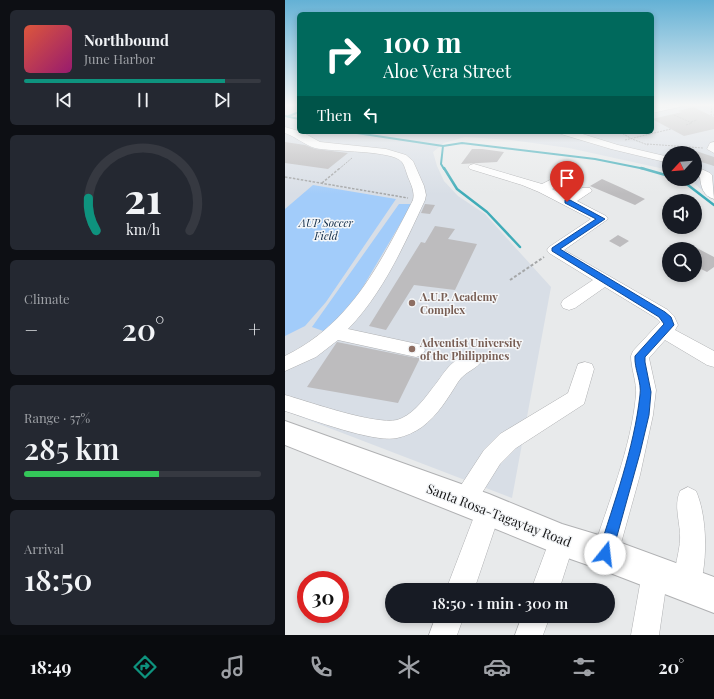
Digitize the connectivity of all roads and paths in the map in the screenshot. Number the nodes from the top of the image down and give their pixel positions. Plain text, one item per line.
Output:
1 (299, 135) edge
2 (574, 135) edge
3 (625, 135) edge
4 (649, 135) edge
5 (285, 139) edge
6 (632, 139) junction
7 (620, 141) dead end
8 (647, 144) junction
9 (317, 145) junction
10 (656, 148) dead end
11 (713, 148) edge
12 (344, 149) junction
13 (662, 158) edge
14 (474, 167) dead end
15 (572, 172) dead end
16 (702, 173) edge
17 (285, 177) edge
18 (322, 184) junction
19 (543, 189) junction
20 (586, 191) dead end
21 (712, 191) edge
22 (419, 200) junction
23 (567, 202) junction
24 (554, 250) junction
25 (510, 280) dead end
26 (604, 280) junction
27 (569, 304) dead end
28 (663, 331) junction
29 (337, 333) junction
30 (416, 350) dead end
31 (473, 360) dead end
32 (714, 360) edge
33 (285, 364) edge
34 (585, 369) dead end
35 (285, 403) edge
36 (285, 433) edge
37 (688, 499) dead end
38 (477, 506) junction
39 (562, 540) junction
40 (605, 554) junction
41 (655, 573) junction
42 (461, 583) edge
43 (547, 583) edge
44 (701, 590) edge
45 (447, 623) edge
46 (533, 623) edge
47 (443, 635) edge
48 (529, 635) edge
49 (645, 635) edge

1 - 9 street
2 - 13 street
3 - 6 path
4 - 6 path
5 - 9 street
6 - 7 path
6 - 8 path
8 - 10 path
8 - 11 path
9 - 12 street
12 - 18 path
12 - 22 street
14 - 19 street
15 - 19 street
16 - 21 street
17 - 18 path
18 - 22 path
19 - 23 street
20 - 23 street
22 - 29 street
23 - 24 street
24 - 25 path
24 - 26 street
26 - 27 street
26 - 28 street
28 - 32 street
28 - 40 street
29 - 30 street
29 - 33 street
31 - 35 street
34 - 38 street
36 - 38 main road, Santa Rosa-Tagaytay Road
37 - 44 street
38 - 39 main road, Santa Rosa-Tagaytay Road
38 - 42 street
39 - 40 main road, Santa Rosa-Tagaytay Road
39 - 43 street
40 - 41 main road, Santa Rosa-Tagaytay Road
41 - 44 main road, Santa Rosa-Tagaytay Road
41 - 49 street
45 - 47 street
46 - 48 street

